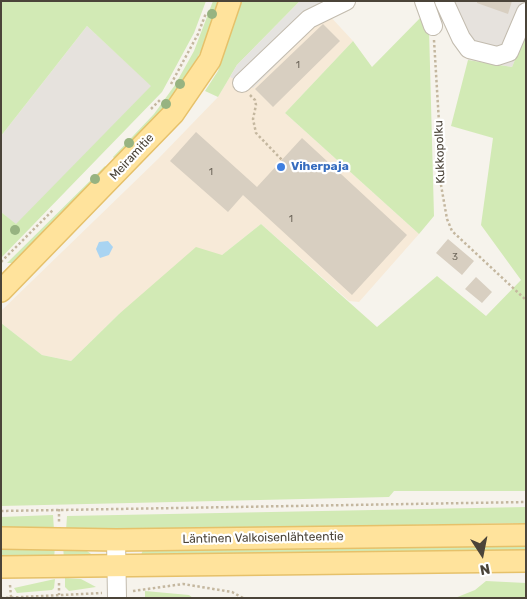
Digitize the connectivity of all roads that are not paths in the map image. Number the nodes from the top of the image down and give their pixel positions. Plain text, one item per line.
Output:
1 (230, 1) edge
2 (346, 1) edge
3 (424, 1) edge
4 (444, 1) edge
5 (526, 12) edge
6 (433, 26) road end
7 (242, 83) road end
8 (1, 291) edge
9 (526, 535) edge
10 (1, 538) edge
11 (116, 540) junction
12 (526, 561) edge
13 (116, 566) junction
14 (5, 576) edge
15 (117, 598) edge

1 - 8 main road, Meiramitie
2 - 7 street
3 - 6 street
4 - 5 street
9 - 11 main road, Läntinen Valkoisenlähteentie
10 - 11 main road, Läntinen Valkoisenlähteentie
11 - 13 street
12 - 13 main road
13 - 14 main road
13 - 15 street

